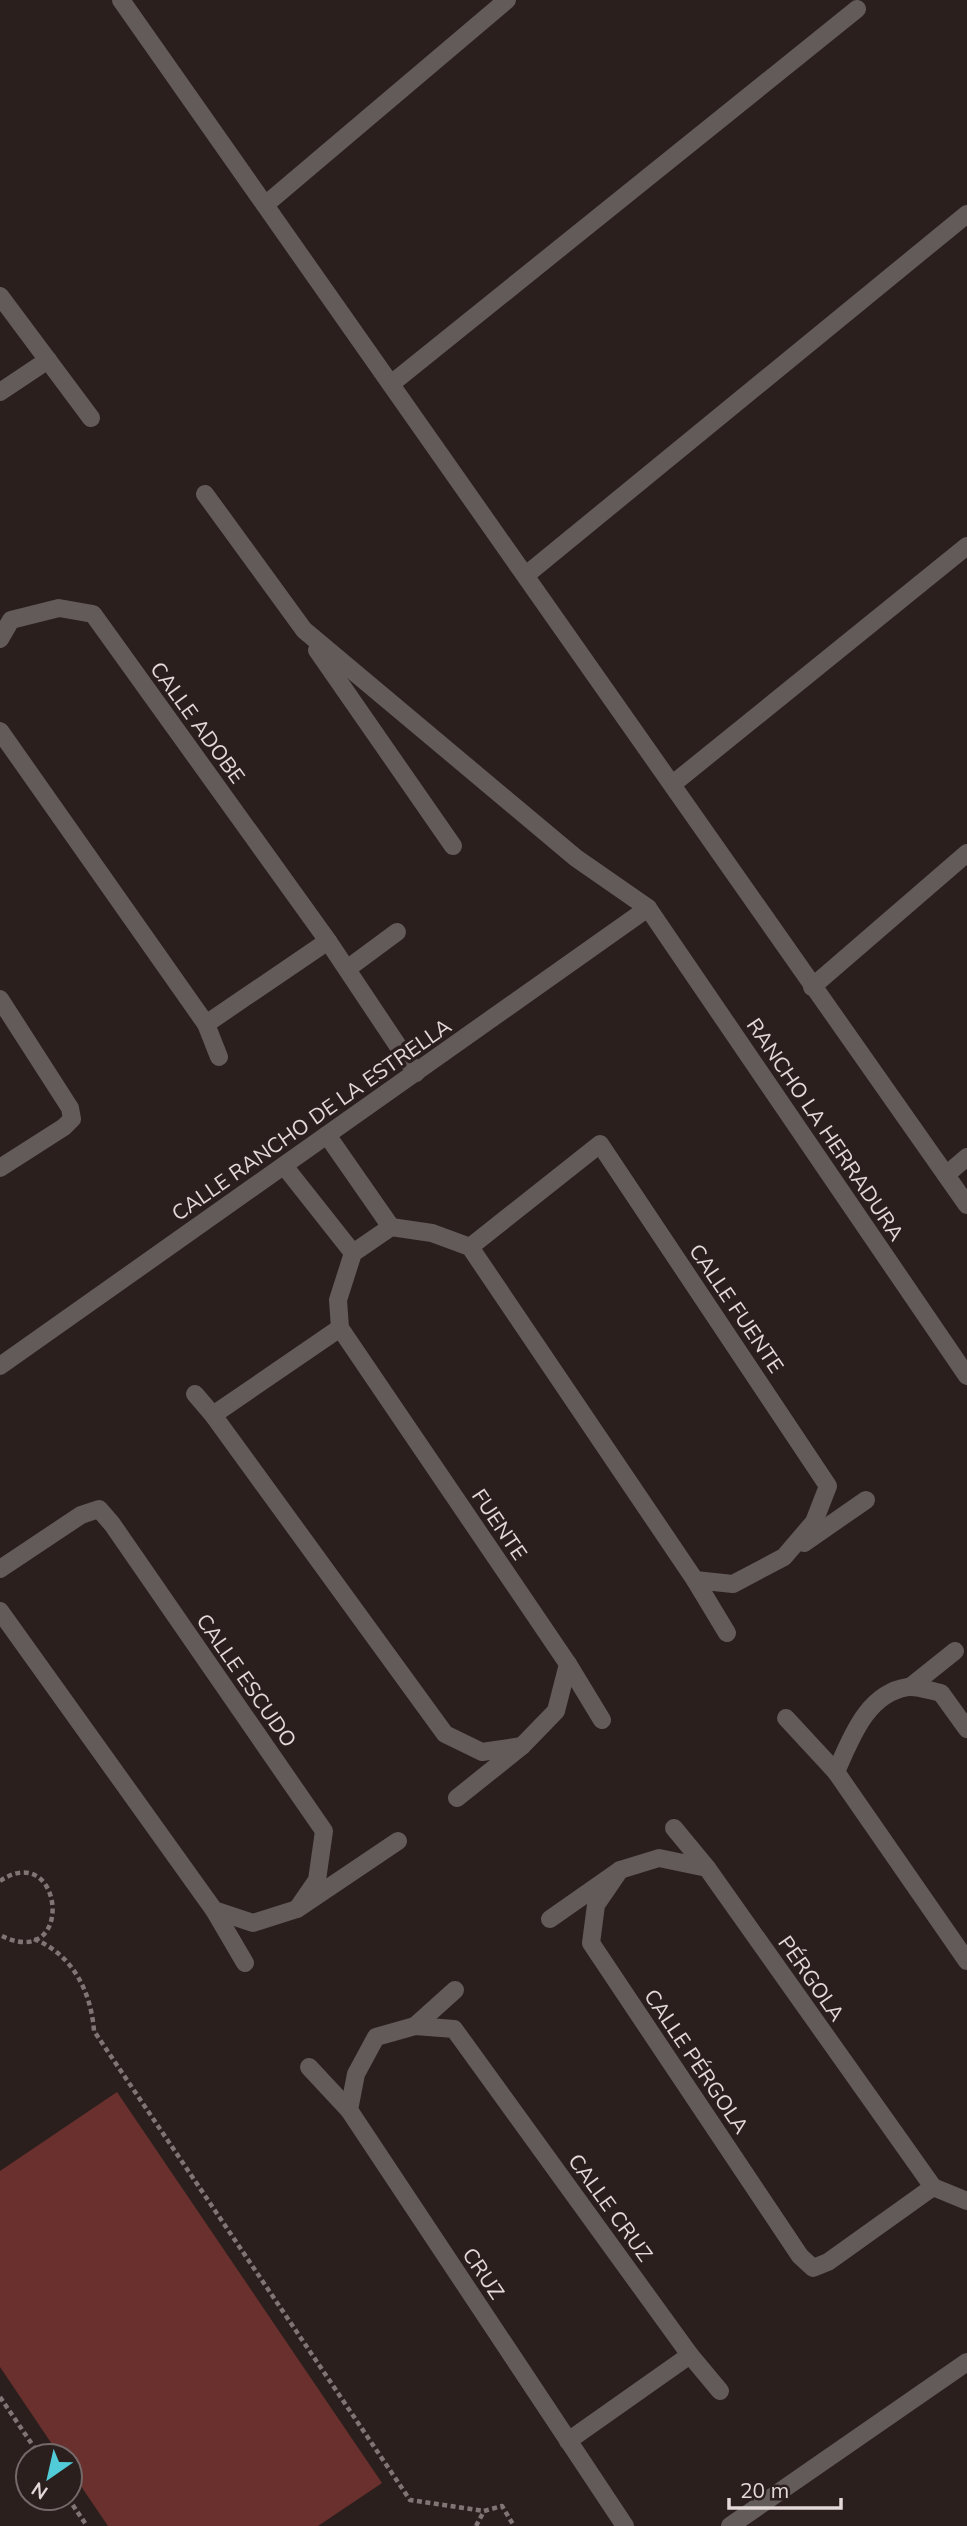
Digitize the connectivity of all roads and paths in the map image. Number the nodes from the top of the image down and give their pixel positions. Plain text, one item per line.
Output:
1 (507, 0) edge
2 (129, 3) edge
3 (857, 9) dead end
4 (265, 205) junction
5 (967, 214) edge
6 (0, 296) edge
7 (48, 360) junction
8 (391, 384) junction
9 (0, 392) edge
10 (91, 418) dead end
11 (205, 494) dead end
12 (967, 546) edge
13 (526, 575) junction
14 (303, 630) junction
15 (0, 639) edge
16 (0, 731) edge
17 (674, 783) junction
18 (453, 846) dead end
19 (967, 853) edge
20 (648, 908) junction
21 (397, 932) dead end
22 (328, 941) junction
23 (347, 969) junction
24 (812, 987) junction
25 (0, 999) edge
26 (206, 1024) junction
27 (219, 1057) dead end
28 (416, 1073) junction
29 (327, 1135) junction
30 (967, 1157) edge
31 (285, 1167) junction
32 (0, 1168) edge
33 (946, 1175) junction
34 (967, 1205) edge
35 (391, 1227) junction
36 (470, 1247) junction
37 (353, 1253) junction
38 (340, 1328) junction
39 (2, 1360) edge
40 (967, 1376) edge
41 (195, 1394) dead end
42 (213, 1415) junction
43 (866, 1500) dead end
44 (784, 1557) junction
45 (0, 1569) edge
46 (695, 1580) junction
47 (0, 1611) edge
48 (727, 1633) dead end
49 (955, 1651) dead end
50 (568, 1664) junction
51 (910, 1687) junction
52 (786, 1718) dead end
53 (602, 1720) dead end
54 (967, 1729) edge
55 (523, 1746) junction
56 (836, 1772) junction
57 (457, 1798) dead end
58 (674, 1828) dead end
59 (398, 1841) dead end
60 (707, 1868) junction
61 (620, 1870) junction
62 (0, 1881) edge
63 (297, 1909) junction
64 (214, 1910) junction
65 (550, 1919) dead end
66 (0, 1935) edge
67 (34, 1939) junction
68 (967, 1961) edge
69 (245, 1963) dead end
70 (455, 1990) dead end
71 (415, 2026) junction
72 (309, 2067) dead end
73 (349, 2110) junction
74 (933, 2187) junction
75 (967, 2201) edge
76 (690, 2355) junction
77 (967, 2362) edge
78 (720, 2391) dead end
79 (0, 2397) edge
80 (568, 2441) junction
81 (31, 2442) edge
82 (484, 2511) junction
83 (476, 2526) edge
84 (514, 2526) edge
85 (625, 2526) edge
86 (730, 2526) edge

1 - 4 street
2 - 4 street
3 - 8 street
4 - 8 street
5 - 13 street
6 - 7 street
7 - 9 street
7 - 10 street
8 - 13 street
11 - 14 street
12 - 17 street
13 - 17 street
14 - 18 street
14 - 20 street
15 - 22 street, CALLE ADOBE
16 - 26 street
17 - 24 street
19 - 24 street
20 - 28 street, CALLE RANCHO DE LA ESTRELLA
20 - 40 street, RANCHO LA HERRADURA
21 - 23 street
22 - 23 street, CALLE ADOBE
22 - 26 street
23 - 28 street, CALLE ADOBE
24 - 33 street
25 - 32 street
26 - 27 street
28 - 29 street, CALLE RANCHO DE LA ESTRELLA
29 - 31 street, CALLE RANCHO DE LA ESTRELLA
29 - 35 street
30 - 33 street
31 - 37 street
31 - 39 street, CALLE RANCHO DE LA ESTRELLA
33 - 34 street
35 - 36 street
35 - 37 street
36 - 44 street, CALLE FUENTE
36 - 46 street
37 - 38 street
38 - 42 street
38 - 50 street, FUENTE
41 - 42 street
42 - 55 street
43 - 44 street
44 - 46 street, CALLE FUENTE
45 - 63 street, CALLE ESCUDO
46 - 48 street
47 - 64 street
49 - 51 street
50 - 53 street, FUENTE
50 - 55 street
51 - 54 street
51 - 56 street
52 - 56 street
55 - 57 street
56 - 68 street
58 - 60 street, PÉRGOLA
59 - 63 street
60 - 61 street
60 - 74 street, PÉRGOLA
61 - 65 street
61 - 74 street, CALLE PÉRGOLA
62 - 67 path
63 - 64 street
64 - 69 street
66 - 67 path
67 - 82 path
70 - 71 street
71 - 73 street, CALLE CRUZ
71 - 76 street, CALLE CRUZ
72 - 73 street
73 - 80 street, CRUZ
74 - 75 street
76 - 78 street, CALLE CRUZ
76 - 80 street
77 - 86 street
79 - 81 path
80 - 85 street, CRUZ
82 - 83 path
82 - 84 path

